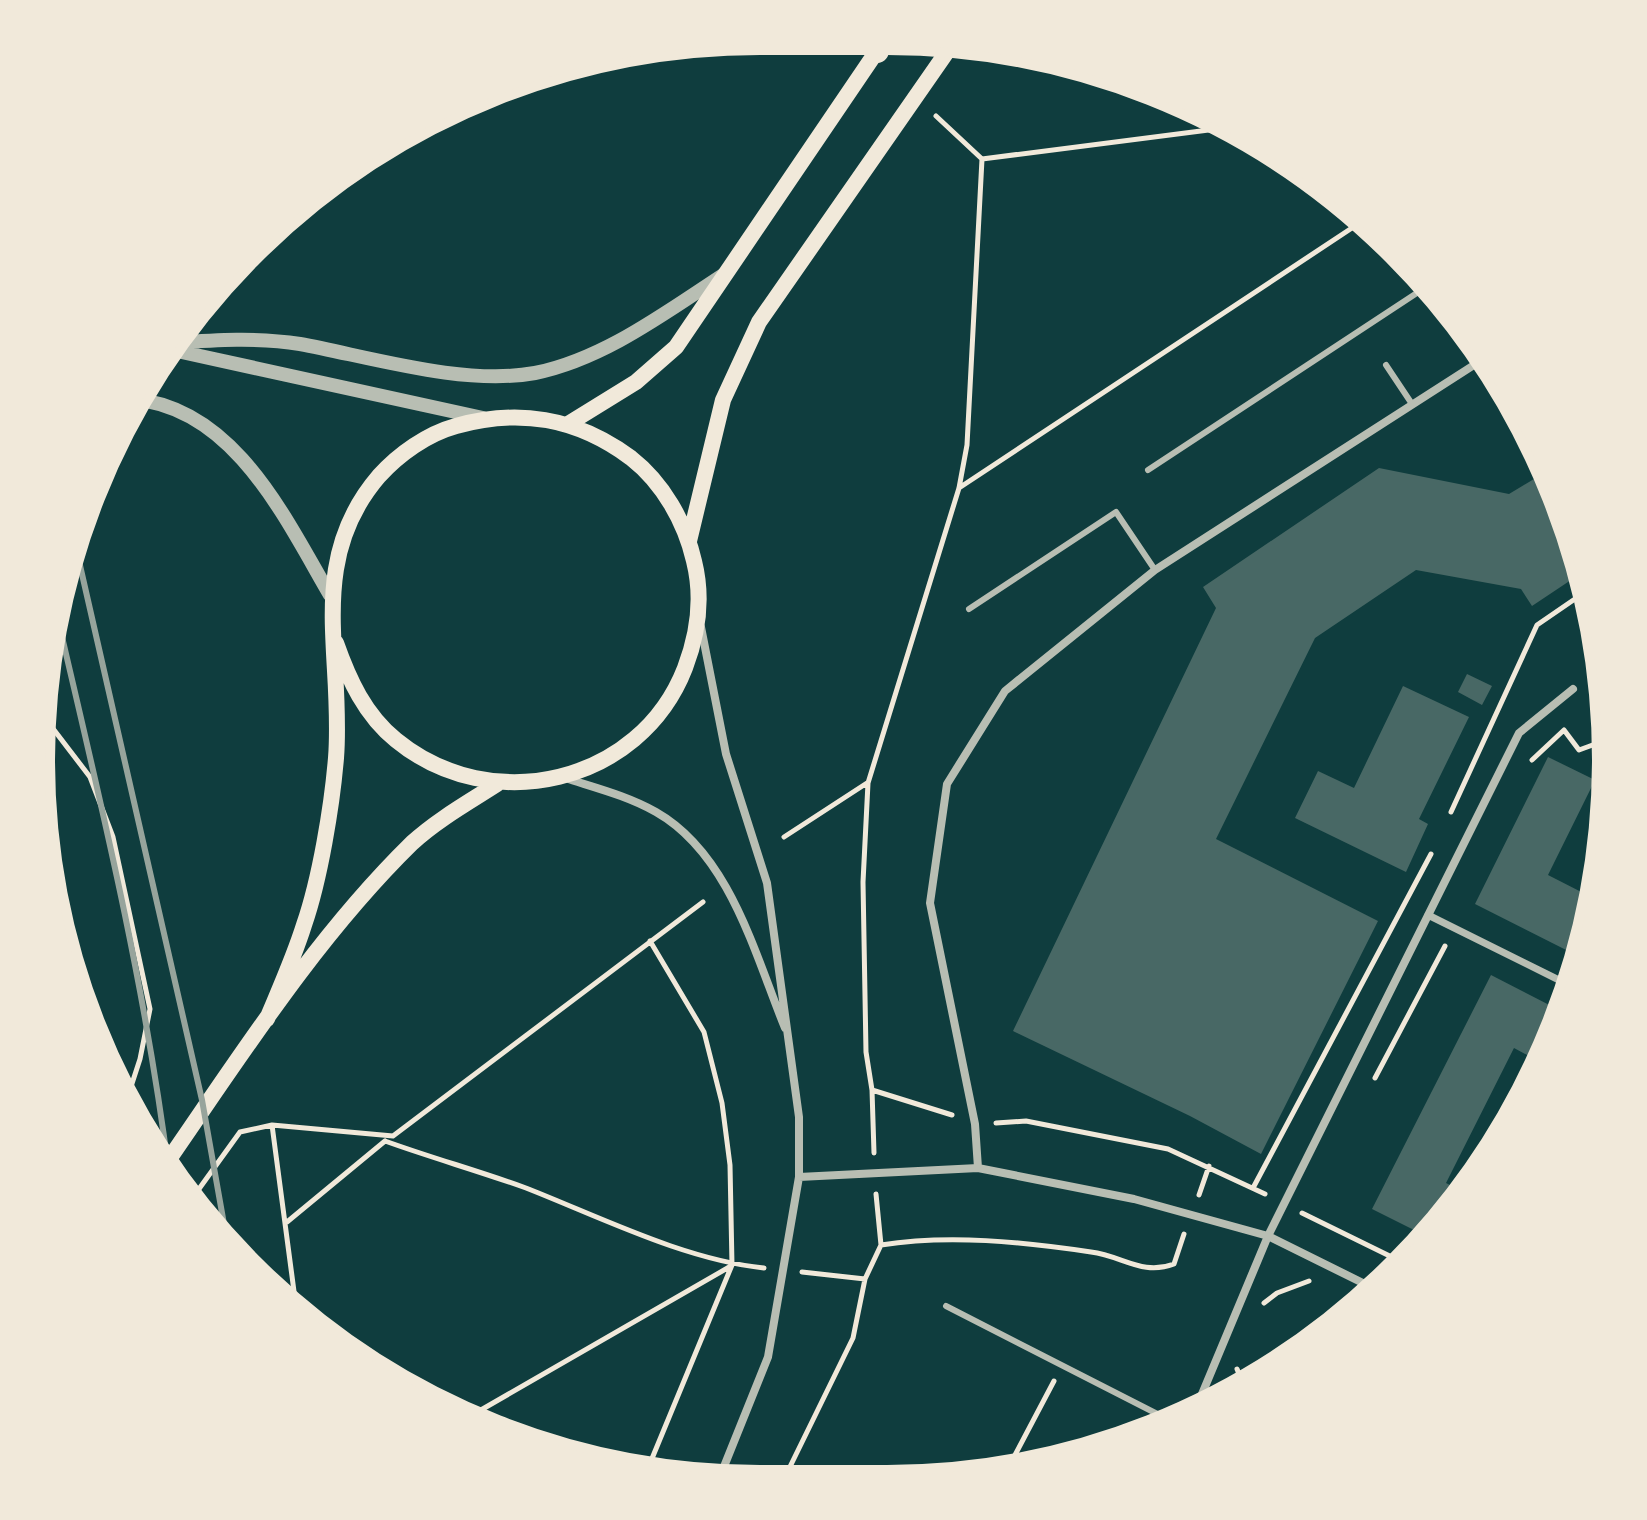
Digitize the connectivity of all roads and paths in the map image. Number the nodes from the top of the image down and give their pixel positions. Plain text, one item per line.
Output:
1 (877, 50) edge
2 (946, 53) edge
3 (936, 116) dead end
4 (1213, 129) edge
5 (982, 159) junction
6 (1355, 226) edge
7 (727, 272) junction
8 (1420, 291) edge
9 (187, 342) edge
10 (180, 352) edge
11 (1476, 364) edge
12 (1386, 365) dead end
13 (148, 400) edge
14 (1412, 404) junction
15 (483, 418) junction
16 (568, 424) junction
17 (1148, 470) dead end
18 (959, 488) junction
19 (689, 541) junction
20 (1155, 570) junction
21 (330, 595) junction
22 (1578, 597) edge
23 (969, 609) dead end
24 (699, 610) junction
25 (336, 643) junction
26 (1573, 689) dead end
27 (51, 727) edge
28 (565, 778) junction
29 (868, 783) junction
30 (497, 784) junction
31 (1449, 817) dead end
32 (784, 837) dead end
33 (1436, 845) dead end
34 (703, 902) dead end
35 (1428, 915) junction
36 (650, 941) junction
37 (1561, 981) edge
38 (267, 1019) junction
39 (790, 1040) junction
40 (131, 1088) edge
41 (872, 1090) junction
42 (975, 1124) junction
43 (272, 1125) junction
44 (393, 1136) junction
45 (385, 1141) junction
46 (171, 1156) edge
47 (1209, 1166) junction
48 (978, 1168) junction
49 (875, 1175) junction
50 (799, 1177) junction
51 (1253, 1188) junction
52 (197, 1192) edge
53 (1284, 1204) junction
54 (1191, 1213) junction
55 (287, 1222) junction
56 (1268, 1236) junction
57 (881, 1245) junction
58 (1393, 1258) edge
59 (732, 1265) junction
60 (1365, 1284) edge
61 (1323, 1286) dead end
62 (295, 1296) edge
63 (946, 1306) dead end
64 (1254, 1311) dead end
65 (1062, 1366) junction
66 (1236, 1367) dead end
67 (1240, 1376) edge
68 (1202, 1397) edge
69 (478, 1412) edge
70 (1160, 1415) edge
71 (1013, 1458) edge
72 (651, 1461) edge
73 (723, 1468) edge
74 (788, 1470) edge

1 - 7 main road
2 - 19 main road
3 - 5 path
4 - 5 path
5 - 18 path
6 - 18 path
7 - 9 street
7 - 16 main road
8 - 17 lane
10 - 15 street
11 - 14 street
12 - 14 lane
13 - 21 street
14 - 20 street
15 - 16 main road
15 - 21 main road
16 - 19 main road
18 - 29 path
19 - 24 main road
20 - 23 lane
20 - 42 street
21 - 25 main road
22 - 31 path
24 - 28 main road
24 - 39 street
25 - 30 main road
25 - 38 main road
26 - 35 street
27 - 40 path
28 - 30 main road
28 - 39 street
29 - 32 path
29 - 41 path
30 - 38 main road
33 - 51 path
34 - 36 path
35 - 37 street
35 - 53 street
36 - 44 path
36 - 59 path
38 - 46 main road
39 - 50 street
41 - 42 path
41 - 49 path
42 - 47 path
42 - 48 street
43 - 44 path
43 - 52 path
43 - 55 path
44 - 45 path
45 - 55 path
45 - 59 path
47 - 51 path
47 - 54 path
48 - 49 street
48 - 54 street
49 - 50 street
49 - 57 path
50 - 73 street
51 - 53 path
53 - 56 street
53 - 58 path
54 - 56 street
54 - 57 path
55 - 62 path
56 - 60 street
56 - 68 street
57 - 74 path
59 - 69 path
59 - 72 path
61 - 64 path
63 - 65 lane
65 - 70 lane
65 - 71 path
66 - 67 path

